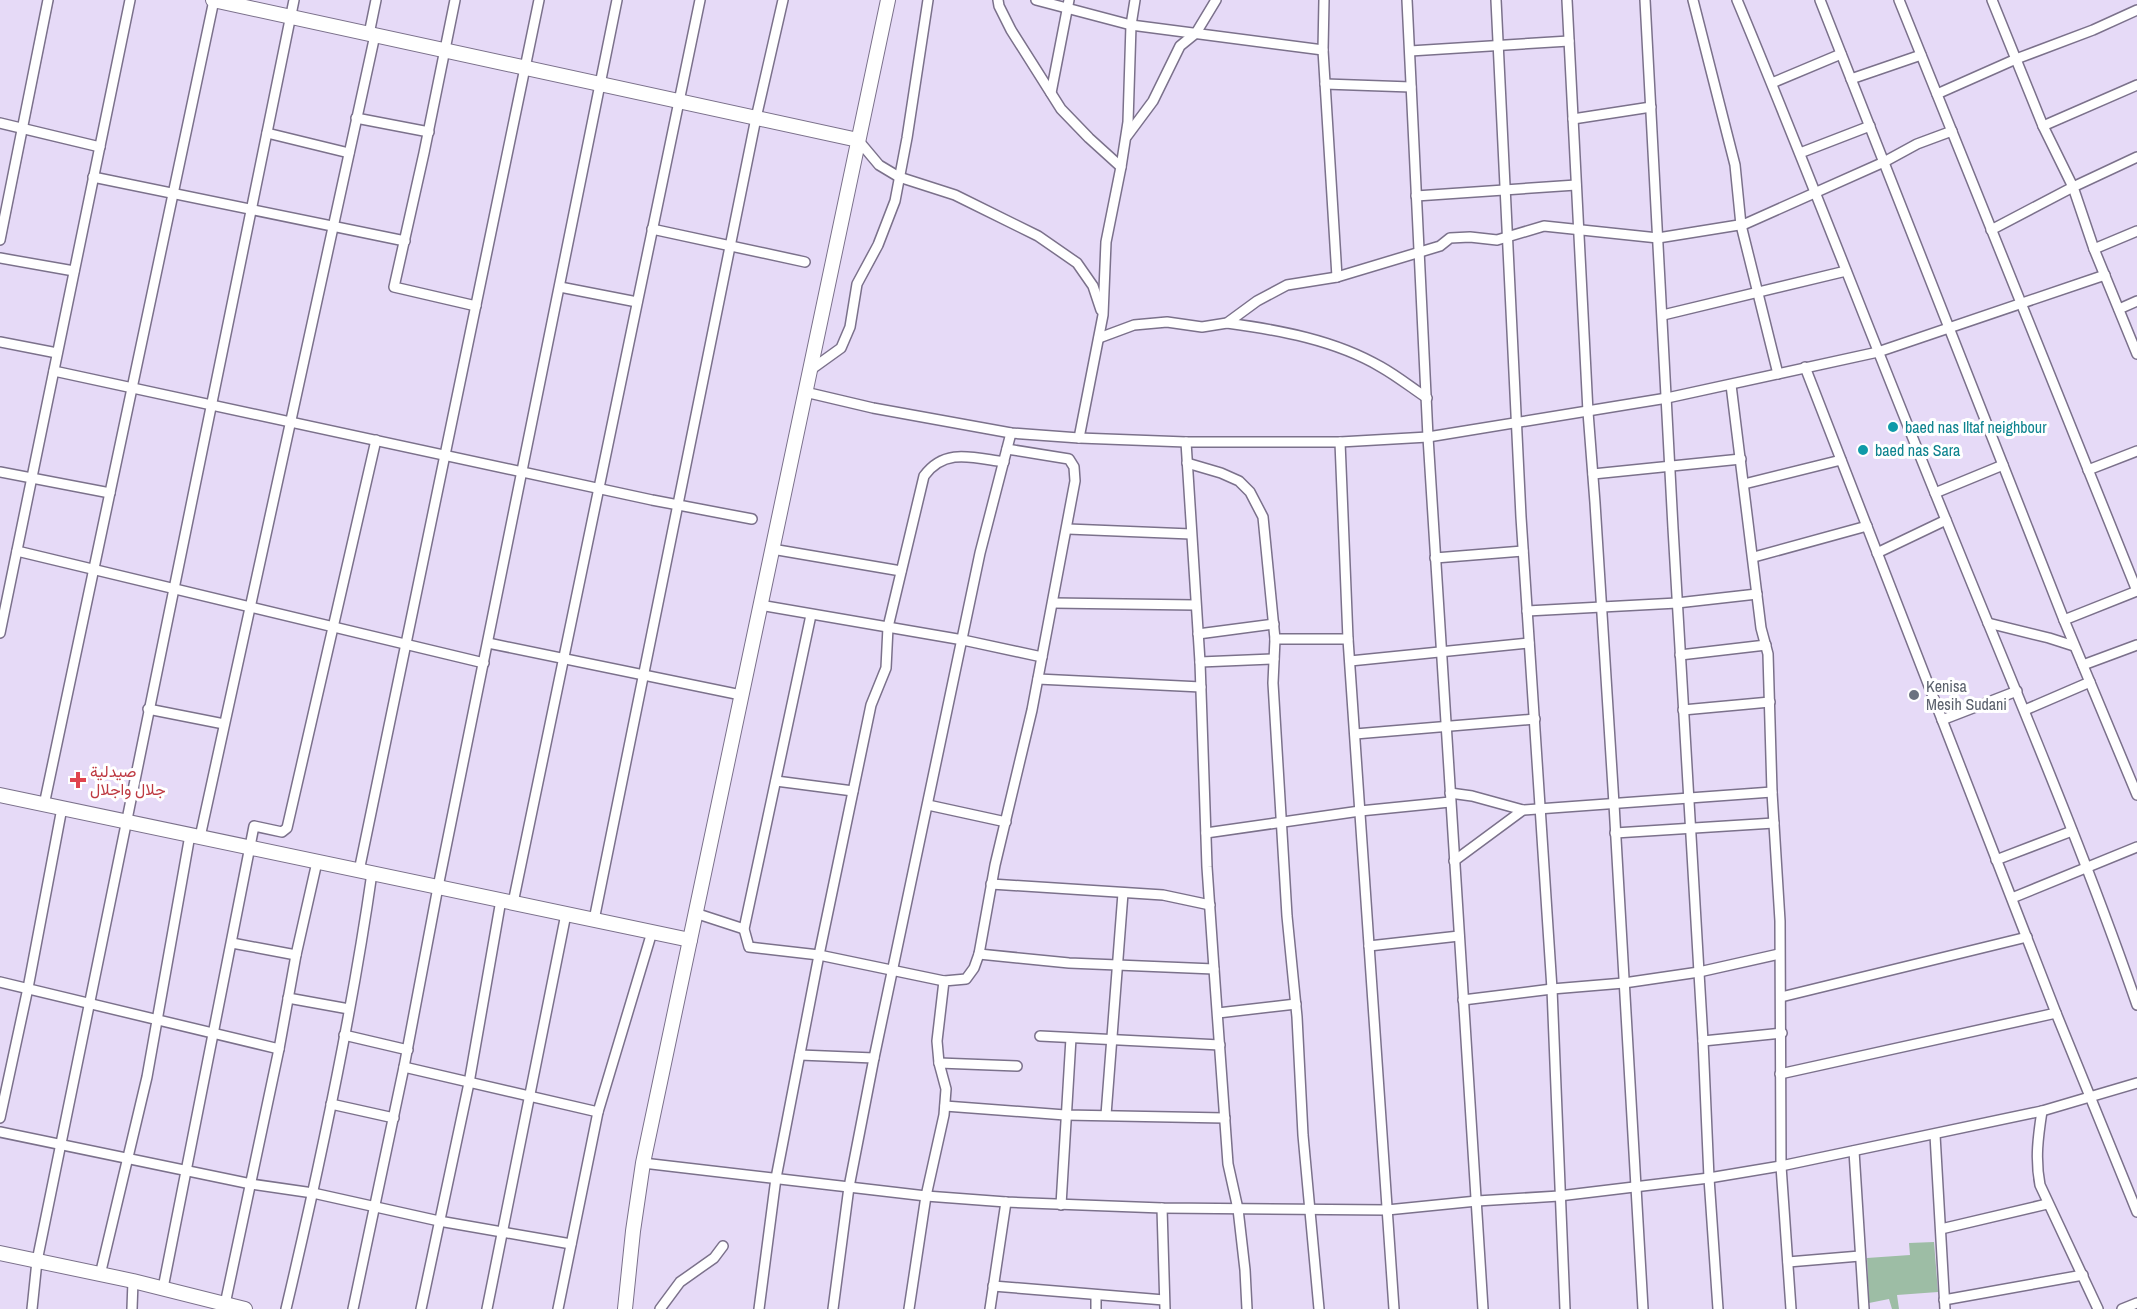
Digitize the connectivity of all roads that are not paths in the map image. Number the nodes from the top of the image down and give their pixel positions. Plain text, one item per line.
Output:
1 (48, 0) edge
2 (130, 0) edge
3 (214, 0) edge
4 (294, 0) edge
5 (376, 0) edge
6 (455, 0) edge
7 (539, 0) edge
8 (617, 0) edge
9 (700, 0) edge
10 (783, 0) edge
11 (888, 0) edge
12 (928, 0) edge
13 (998, 0) edge
14 (1036, 0) edge
15 (1135, 0) edge
16 (1216, 0) edge
17 (1324, 0) edge
18 (1407, 0) edge
19 (1496, 0) edge
20 (1567, 0) edge
21 (1645, 0) edge
22 (1693, 0) edge
23 (1737, 0) edge
24 (1820, 0) edge
25 (1899, 0) edge
26 (1994, 1) edge
27 (1069, 4) edge
28 (2137, 10) edge
29 (290, 17) junction
30 (1131, 25) junction
31 (1196, 33) junction
32 (372, 34) junction
33 (1569, 40) junction
34 (1498, 46) junction
35 (445, 50) junction
36 (1323, 50) junction
37 (1410, 51) junction
38 (1841, 54) junction
39 (1921, 55) junction
40 (2016, 59) junction
41 (525, 68) junction
42 (1851, 79) junction
43 (1772, 83) junction
44 (601, 84) junction
45 (1325, 84) junction
46 (2137, 85) edge
47 (1411, 87) junction
48 (1052, 93) junction
49 (1937, 94) junction
50 (679, 101) junction
51 (1651, 107) junction
52 (356, 118) junction
53 (756, 118) junction
54 (1573, 119) junction
55 (0, 123) edge
56 (1870, 126) junction
57 (2043, 126) junction
58 (22, 129) junction
59 (1952, 131) junction
60 (429, 132) junction
61 (267, 133) junction
62 (1125, 138) junction
63 (858, 140) junction
64 (100, 147) junction
65 (349, 153) junction
66 (1800, 153) junction
67 (2137, 157) edge
68 (1884, 162) junction
69 (1121, 166) junction
70 (93, 177) junction
71 (900, 177) junction
72 (1576, 185) junction
73 (2073, 187) junction
74 (1506, 189) junction
75 (173, 193) junction
76 (1816, 193) junction
77 (1416, 196) junction
78 (251, 209) junction
79 (333, 225) junction
80 (1741, 225) junction
81 (652, 229) junction
82 (1578, 229) junction
83 (1991, 230) junction
84 (2137, 231) edge
85 (1508, 237) junction
86 (1658, 238) junction
87 (0, 240) edge
88 (405, 240) junction
89 (730, 246) junction
90 (2094, 249) junction
91 (1419, 252) junction
92 (0, 258) edge
93 (805, 262) dead end
94 (74, 271) junction
95 (1846, 271) junction
96 (2105, 275) junction
97 (1337, 277) junction
98 (560, 287) junction
99 (1758, 292) junction
100 (2137, 301) edge
101 (637, 302) junction
102 (2021, 304) junction
103 (476, 306) junction
104 (2119, 309) junction
105 (1103, 315) junction
106 (1663, 315) junction
107 (1227, 323) junction
108 (1950, 328) junction
109 (1099, 338) junction
110 (0, 342) edge
111 (1878, 352) junction
112 (57, 353) junction
113 (2137, 354) edge
114 (1805, 367) junction
115 (54, 371) junction
116 (809, 371) junction
117 (1778, 374) junction
118 (1731, 385) junction
119 (132, 388) junction
120 (805, 392) junction
121 (1427, 398) junction
122 (1667, 398) junction
123 (211, 405) junction
124 (1588, 412) junction
125 (290, 422) junction
126 (1518, 423) junction
127 (1011, 433) junction
128 (1428, 437) junction
129 (1079, 438) junction
130 (376, 440) junction
131 (1186, 442) junction
132 (1340, 442) junction
133 (1007, 449) junction
134 (2137, 451) edge
135 (446, 455) junction
136 (1741, 459) junction
137 (1841, 460) junction
138 (1004, 462) junction
139 (1187, 464) junction
140 (2004, 465) junction
141 (1670, 467) junction
142 (2088, 470) junction
143 (0, 472) edge
144 (523, 472) junction
145 (1593, 474) junction
146 (32, 478) junction
147 (1744, 484) junction
148 (598, 488) junction
149 (110, 493) junction
150 (1935, 493) junction
151 (678, 505) junction
152 (752, 519) dead end
153 (1946, 520) junction
154 (1867, 526) junction
155 (1068, 530) junction
156 (1191, 534) junction
157 (772, 549) junction
158 (17, 550) junction
159 (1524, 551) junction
160 (1877, 553) junction
161 (1754, 557) junction
162 (1435, 558) junction
163 (94, 569) junction
164 (901, 571) junction
165 (173, 588) junction
166 (2137, 591) edge
167 (1757, 594) junction
168 (1053, 603) junction
169 (1677, 603) junction
170 (760, 605) junction
171 (1196, 605) junction
172 (250, 607) junction
173 (1602, 608) junction
174 (1527, 611) junction
175 (811, 615) junction
176 (2064, 620) junction
177 (1, 622) edge
178 (1988, 623) junction
179 (1274, 624) junction
180 (333, 627) junction
181 (888, 627) junction
182 (0, 633) edge
183 (1198, 634) junction
184 (1275, 639) junction
185 (1348, 639) junction
186 (963, 640) junction
187 (488, 643) junction
188 (1529, 643) junction
189 (406, 644) junction
190 (1766, 645) junction
191 (2137, 645) edge
192 (2074, 646) junction
193 (1441, 651) junction
194 (1680, 655) junction
195 (1042, 657) junction
196 (563, 659) junction
197 (1274, 659) junction
198 (1350, 661) junction
199 (1200, 662) junction
200 (484, 663) junction
201 (2083, 665) junction
202 (643, 675) junction
203 (1038, 679) junction
204 (2090, 682) junction
205 (1200, 687) junction
206 (2017, 691) junction
207 (741, 695) junction
208 (1770, 702) junction
209 (148, 709) junction
210 (1683, 710) junction
211 (2025, 710) junction
212 (1535, 719) junction
213 (1942, 720) junction
214 (224, 724) junction
215 (1445, 726) junction
216 (1355, 734) junction
217 (776, 781) junction
218 (853, 791) junction
219 (1772, 792) junction
220 (2137, 795) edge
221 (0, 796) edge
222 (1688, 797) junction
223 (1450, 798) junction
224 (44, 804) junction
225 (1614, 804) junction
226 (928, 806) junction
227 (1541, 807) junction
228 (62, 808) junction
229 (1523, 810) junction
230 (1360, 811) junction
231 (125, 822) junction
232 (1006, 822) junction
233 (1282, 822) junction
234 (1774, 823) junction
235 (1691, 828) junction
236 (2072, 831) junction
237 (1206, 833) junction
238 (1615, 833) junction
239 (195, 836) junction
240 (2137, 847) edge
241 (249, 848) junction
242 (1996, 860) junction
243 (1454, 861) junction
244 (317, 862) junction
245 (2087, 867) junction
246 (366, 872) junction
247 (991, 884) junction
248 (438, 887) junction
249 (1122, 892) junction
250 (2012, 897) junction
251 (507, 902) junction
252 (1210, 905) junction
253 (695, 913) junction
254 (566, 914) junction
255 (594, 920) junction
256 (744, 929) junction
257 (652, 932) junction
258 (1459, 936) junction
259 (2027, 937) junction
260 (690, 940) junction
261 (232, 943) junction
262 (1369, 945) junction
263 (979, 954) junction
264 (1779, 954) junction
265 (296, 955) junction
266 (819, 955) junction
267 (1116, 965) junction
268 (1214, 969) junction
269 (893, 970) junction
270 (1699, 972) junction
271 (944, 981) junction
272 (0, 982) edge
273 (1624, 983) junction
274 (28, 988) junction
275 (1552, 989) junction
276 (1780, 997) junction
277 (288, 998) junction
278 (1463, 1000) junction
279 (89, 1003) junction
280 (1296, 1004) junction
281 (2137, 1005) edge
282 (349, 1009) junction
283 (1218, 1013) junction
284 (2056, 1013) junction
285 (157, 1020) junction
286 (213, 1033) junction
287 (1782, 1033) junction
288 (344, 1035) junction
289 (1040, 1036) dead end
290 (1071, 1038) junction
291 (1112, 1041) junction
292 (1703, 1041) junction
293 (1220, 1045) junction
294 (279, 1048) junction
295 (408, 1050) junction
296 (800, 1055) junction
297 (874, 1058) junction
298 (939, 1063) junction
299 (1017, 1066) dead end
300 (405, 1067) junction
301 (1780, 1074) junction
302 (469, 1083) junction
303 (2137, 1083) edge
304 (530, 1095) junction
305 (2090, 1097) junction
306 (331, 1104) junction
307 (945, 1106) junction
308 (2042, 1111) junction
309 (598, 1112) junction
310 (1065, 1115) junction
311 (1106, 1115) junction
312 (0, 1118) edge
313 (394, 1118) junction
314 (1225, 1118) junction
315 (0, 1131) edge
316 (1935, 1135) junction
317 (61, 1144) junction
318 (1854, 1151) junction
319 (126, 1160) junction
320 (643, 1163) junction
321 (1781, 1166) junction
322 (186, 1171) junction
323 (776, 1178) junction
324 (1708, 1178) junction
325 (251, 1184) junction
326 (1635, 1186) junction
327 (849, 1187) junction
328 (313, 1193) junction
329 (926, 1196) junction
330 (1559, 1196) junction
331 (1477, 1201) junction
332 (1006, 1202) junction
333 (2047, 1204) junction
334 (1061, 1205) junction
335 (376, 1207) junction
336 (1162, 1208) junction
337 (1311, 1208) junction
338 (1238, 1209) junction
339 (1387, 1210) junction
340 (2137, 1212) edge
341 (439, 1221) junction
342 (1941, 1229) junction
343 (504, 1233) junction
344 (571, 1244) junction
345 (723, 1246) dead end
346 (0, 1253) edge
347 (1860, 1256) junction
348 (37, 1261) junction
349 (1788, 1262) junction
350 (100, 1275) junction
351 (2083, 1275) junction
352 (133, 1281) junction
353 (993, 1286) junction
354 (163, 1288) junction
355 (1096, 1294) junction
356 (2137, 1303) edge
357 (1165, 1304) edge
358 (1944, 1304) edge
359 (225, 1306) edge
360 (32, 1309) edge
361 (132, 1309) edge
362 (245, 1309) edge
363 (286, 1309) edge
364 (353, 1309) edge
365 (421, 1309) edge
366 (487, 1309) edge
367 (558, 1309) edge
368 (625, 1309) edge
369 (660, 1309) edge
370 (759, 1309) edge
371 (832, 1309) edge
372 (909, 1309) edge
373 (990, 1309) edge
374 (1096, 1309) edge
375 (1246, 1309) edge
376 (1319, 1309) edge
377 (1394, 1309) edge
378 (1483, 1309) edge
379 (1565, 1309) edge
380 (1643, 1309) edge
381 (1718, 1309) edge
382 (1791, 1309) edge
383 (1864, 1309) edge
384 (2098, 1309) edge
385 (2122, 1309) edge

1 - 58 street
2 - 64 street
3 - 29 street
3 - 75 street
4 - 29 street
5 - 32 street
6 - 35 street
7 - 41 street
8 - 44 street
9 - 50 street
10 - 53 street
11 - 63 street
12 - 71 street
13 - 48 street
14 - 27 street
15 - 30 street
16 - 31 street
17 - 36 street
18 - 37 street
19 - 34 street
20 - 33 street
21 - 51 street
22 - 80 street
23 - 43 street
24 - 38 street
25 - 39 street
26 - 40 street
27 - 30 street
27 - 48 street
28 - 40 street
29 - 32 street
29 - 61 street
30 - 31 street
30 - 62 street
31 - 36 street
31 - 62 street
32 - 35 street
32 - 52 street
33 - 34 street
33 - 54 street
34 - 37 street
34 - 74 street
35 - 41 street
35 - 60 street
36 - 45 street
37 - 47 street
38 - 42 street
38 - 43 street
39 - 42 street
39 - 49 street
40 - 49 street
40 - 57 street
41 - 44 street
41 - 103 street
42 - 56 street
43 - 66 street
44 - 50 street
44 - 98 street
45 - 47 street
45 - 97 street
46 - 57 street
47 - 77 street
48 - 69 street
49 - 59 street
50 - 53 street
50 - 81 street
51 - 54 street
51 - 86 street
52 - 60 street
52 - 65 street
53 - 63 street
53 - 89 street
54 - 72 street
55 - 58 street
56 - 66 street
56 - 68 street
57 - 73 street
58 - 64 street
58 - 87 street
59 - 68 street
59 - 83 street
60 - 88 street
61 - 65 street
61 - 78 street
62 - 69 street
63 - 71 street
63 - 116 street
64 - 70 street
65 - 79 street
66 - 76 street
67 - 73 street
68 - 76 street
68 - 108 street
69 - 105 street
70 - 75 street
70 - 94 street
71 - 105 street
71 - 116 street
72 - 74 street
72 - 82 street
73 - 83 street
73 - 90 street
74 - 77 street
74 - 85 street
75 - 78 street
75 - 119 street
76 - 80 street
76 - 95 street
77 - 91 street
78 - 79 street
78 - 123 street
79 - 88 street
79 - 125 street
80 - 86 street
80 - 99 street
81 - 89 street
81 - 101 street
82 - 85 street
82 - 86 street
82 - 124 street
83 - 102 street
84 - 90 street
85 - 91 street
85 - 126 street
86 - 106 street
88 - 103 street
89 - 93 street
89 - 151 street
90 - 96 street
91 - 97 street
91 - 121 street
92 - 94 street
94 - 112 street
95 - 99 street
95 - 111 street
96 - 102 street
96 - 104 street
97 - 107 street
98 - 101 street
98 - 144 street
99 - 106 street
99 - 117 street
100 - 104 street
101 - 148 street
102 - 108 street
102 - 142 street
103 - 135 street
104 - 113 street
105 - 109 street
106 - 122 street
107 - 109 street
107 - 121 street
108 - 111 street
108 - 140 street
109 - 129 street
110 - 112 street
111 - 114 street
111 - 150 street
112 - 115 street
114 - 117 street
114 - 137 street
115 - 119 street
115 - 146 street
116 - 120 street
117 - 118 street
118 - 122 street
118 - 136 street
119 - 123 street
119 - 149 street
120 - 127 street
120 - 157 street
121 - 128 street
122 - 124 street
122 - 141 street
123 - 125 street
123 - 165 street
124 - 126 street
124 - 145 street
125 - 130 street
125 - 172 street
126 - 128 street
126 - 159 street
127 - 129 street
127 - 133 street
128 - 132 street
128 - 162 street
129 - 131 street
130 - 135 street
130 - 180 street
131 - 132 street
131 - 139 street
132 - 185 street
133 - 138 street
133 - 155 street
134 - 142 street
135 - 144 street
135 - 189 street
136 - 141 street
136 - 147 street
137 - 147 street
137 - 154 street
138 - 164 street
138 - 186 street
139 - 156 street
139 - 179 street
140 - 150 street
140 - 176 street
141 - 145 street
141 - 169 street
142 - 166 street
143 - 146 street
144 - 148 street
144 - 187 street
145 - 173 street
146 - 149 street
146 - 158 street
147 - 161 street
148 - 151 street
148 - 196 street
149 - 163 street
150 - 153 street
151 - 152 street
151 - 202 street
153 - 160 street
153 - 178 street
154 - 160 street
154 - 161 street
155 - 156 street
155 - 168 street
156 - 171 street
157 - 164 street
157 - 170 street
158 - 163 street
158 - 177 street
159 - 162 street
159 - 174 street
160 - 213 street
161 - 167 street
162 - 193 street
163 - 165 street
163 - 224 street
164 - 181 street
165 - 172 street
165 - 209 street
166 - 176 street
167 - 169 street
167 - 190 street
168 - 171 street
168 - 195 street
169 - 173 street
169 - 194 street
170 - 175 street
170 - 207 street
171 - 183 street
172 - 180 street
172 - 214 street
173 - 174 street
173 - 225 street
174 - 188 street
175 - 181 street
175 - 217 street
176 - 192 street
177 - 182 street
178 - 192 street
178 - 206 street
179 - 183 street
179 - 184 street
180 - 189 street
180 - 241 street
181 - 186 street
181 - 218 street
183 - 199 street
184 - 185 street
184 - 197 street
185 - 198 street
186 - 195 street
186 - 226 street
187 - 196 street
187 - 200 street
188 - 193 street
188 - 212 street
189 - 200 street
189 - 246 street
190 - 194 street
190 - 208 street
191 - 201 street
192 - 201 street
193 - 198 street
193 - 215 street
194 - 210 street
195 - 203 street
196 - 202 street
196 - 251 street
197 - 199 street
197 - 233 street
198 - 216 street
199 - 205 street
200 - 248 street
201 - 204 street
202 - 207 street
202 - 255 street
203 - 205 street
203 - 232 street
204 - 211 street
204 - 220 street
205 - 237 street
206 - 211 street
206 - 213 street
207 - 253 street
208 - 210 street
208 - 219 street
209 - 214 street
209 - 231 street
210 - 222 street
211 - 236 street
212 - 215 street
212 - 227 street
213 - 242 street
214 - 239 street
215 - 216 street
215 - 223 street
216 - 230 street
217 - 218 street
217 - 256 street
218 - 266 street
219 - 222 street
219 - 234 street
221 - 224 street
222 - 225 street
222 - 235 street
223 - 229 street
223 - 230 street
223 - 243 street
224 - 228 street
225 - 227 street
225 - 238 street
226 - 232 street
226 - 269 street
227 - 229 street
227 - 275 street
228 - 231 street
228 - 274 street
229 - 243 street
230 - 233 street
230 - 262 street
231 - 239 street
231 - 279 street
232 - 247 street
233 - 237 street
233 - 280 street
234 - 235 street
234 - 264 street
235 - 238 street
235 - 270 street
236 - 242 street
236 - 245 street
237 - 252 street
238 - 273 street
239 - 241 street
239 - 285 street
240 - 245 street
241 - 244 street
241 - 261 street
242 - 250 street
243 - 258 street
244 - 246 street
244 - 265 street
245 - 250 street
245 - 281 street
246 - 248 street
246 - 282 street
247 - 249 street
247 - 263 street
248 - 251 street
248 - 295 street
249 - 252 street
249 - 267 street
250 - 259 street
251 - 254 street
251 - 302 street
252 - 268 street
253 - 256 street
253 - 260 street
254 - 255 street
254 - 304 street
255 - 257 street
256 - 266 street
257 - 260 street
257 - 309 street
258 - 262 street
258 - 278 street
259 - 276 street
259 - 284 street
260 - 320 street
261 - 265 street
261 - 286 street
262 - 339 street
263 - 267 street
263 - 271 street
264 - 270 street
264 - 276 street
265 - 277 street
266 - 269 street
266 - 296 street
267 - 268 street
267 - 291 street
268 - 283 street
269 - 271 street
269 - 297 street
270 - 273 street
270 - 292 street
271 - 298 street
272 - 274 street
273 - 275 street
273 - 326 street
274 - 279 street
274 - 312 street
275 - 278 street
275 - 330 street
276 - 287 street
277 - 282 street
277 - 294 street
278 - 331 street
279 - 285 street
279 - 317 street
280 - 283 street
280 - 337 street
282 - 288 street
283 - 293 street
284 - 301 street
284 - 305 street
285 - 286 street
285 - 319 street
286 - 294 street
286 - 322 street
287 - 292 street
287 - 301 street
288 - 295 street
288 - 306 street
289 - 290 street
290 - 291 street
290 - 310 street
291 - 293 street
291 - 311 street
292 - 324 street
293 - 314 street
294 - 325 street
295 - 300 street
296 - 297 street
296 - 323 street
297 - 327 street
298 - 299 street
298 - 307 street
300 - 302 street
300 - 313 street
301 - 321 street
302 - 304 street
302 - 341 street
303 - 305 street
304 - 309 street
304 - 343 street
305 - 308 street
305 - 340 street
306 - 313 street
306 - 328 street
307 - 310 street
307 - 329 street
308 - 316 street
308 - 333 street
309 - 344 street
310 - 311 street
310 - 334 street
311 - 314 street
313 - 335 street
314 - 338 street
315 - 317 street
316 - 318 street
316 - 342 street
317 - 319 street
317 - 348 street
318 - 321 street
318 - 347 street
319 - 322 street
319 - 350 street
320 - 323 street
320 - 368 street
321 - 324 street
321 - 349 street
322 - 325 street
322 - 354 street
323 - 327 street
323 - 370 street
324 - 326 street
324 - 381 street
325 - 328 street
325 - 359 street
326 - 330 street
326 - 380 street
327 - 329 street
327 - 371 street
328 - 335 street
328 - 363 street
329 - 332 street
329 - 372 street
330 - 331 street
330 - 379 street
331 - 339 street
331 - 378 street
332 - 334 street
332 - 353 street
333 - 342 street
333 - 351 street
334 - 336 street
335 - 341 street
335 - 364 street
336 - 338 street
336 - 357 street
337 - 338 street
337 - 339 street
337 - 376 street
338 - 375 street
339 - 377 street
341 - 343 street
341 - 365 street
342 - 358 street
343 - 344 street
343 - 366 street
344 - 367 street
345 - 369 street
346 - 348 street
347 - 349 street
347 - 383 street
348 - 350 street
348 - 360 street
349 - 382 street
350 - 352 street
351 - 358 street
351 - 384 street
352 - 354 street
352 - 361 street
353 - 355 street
353 - 373 street
354 - 359 street
355 - 357 street
355 - 374 street
356 - 385 street
359 - 362 street

